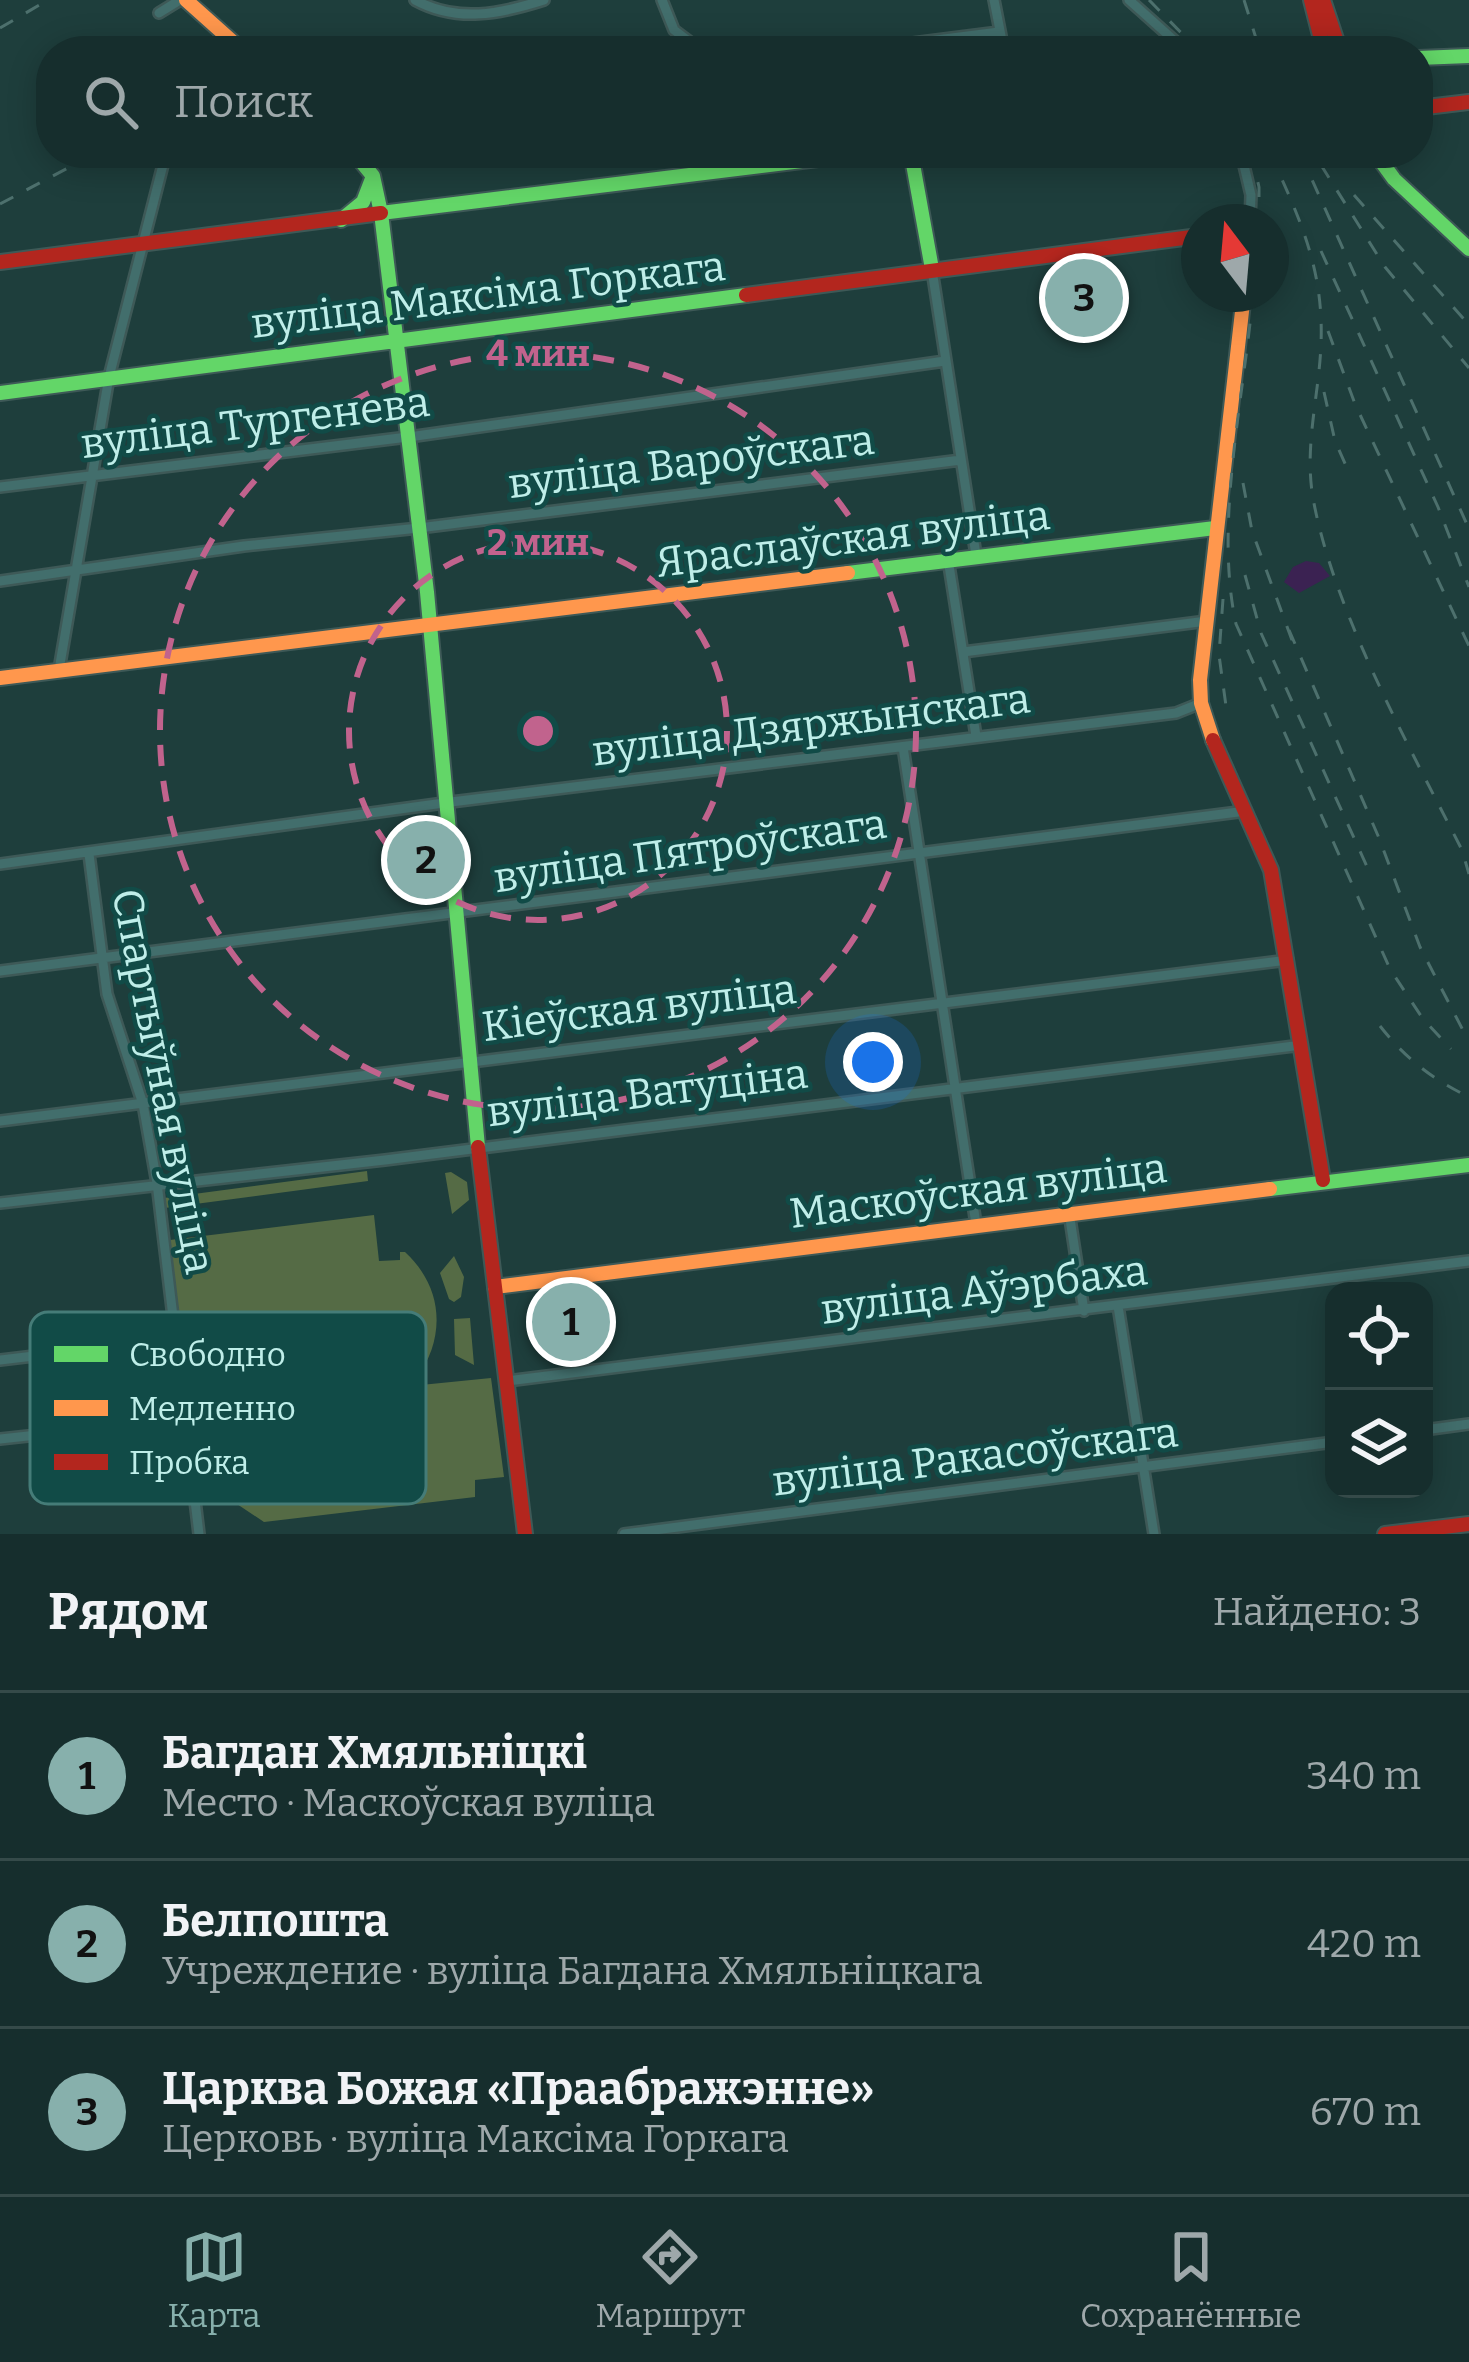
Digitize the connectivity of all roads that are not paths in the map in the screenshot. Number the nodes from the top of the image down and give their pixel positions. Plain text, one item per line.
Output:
1 (183, 0) edge
2 (415, 0) edge
3 (544, 0) edge
4 (662, 0) edge
5 (994, 0) edge
6 (1129, 0) edge
7 (1310, 0) edge
8 (1323, 0) edge
9 (159, 13) dead end
10 (1323, 22) junction
11 (999, 32) junction
12 (226, 36) edge
13 (682, 36) edge
14 (968, 36) edge
15 (1000, 36) edge
16 (1169, 36) edge
17 (1323, 36) edge
18 (1331, 36) edge
19 (1469, 56) edge
20 (1433, 57) edge
21 (1469, 102) edge
22 (1433, 106) edge
23 (162, 168) edge
24 (366, 168) edge
25 (730, 168) edge
26 (914, 168) edge
27 (1244, 168) edge
28 (1386, 168) edge
29 (373, 176) junction
30 (1251, 204) edge
31 (381, 213) junction
32 (341, 220) junction
33 (1181, 238) edge
34 (140, 246) junction
35 (1469, 249) edge
36 (0, 262) edge
37 (932, 269) junction
38 (1242, 312) edge
39 (395, 343) junction
40 (945, 362) junction
41 (109, 377) junction
42 (0, 393) edge
43 (408, 436) junction
44 (962, 460) junction
45 (89, 475) junction
46 (0, 487) edge
47 (419, 528) junction
48 (1215, 528) junction
49 (976, 555) junction
50 (948, 560) junction
51 (76, 571) junction
52 (0, 580) edge
53 (1207, 622) junction
54 (430, 624) junction
55 (963, 652) junction
56 (59, 670) junction
57 (0, 678) edge
58 (1201, 703) junction
59 (976, 736) junction
60 (903, 747) junction
61 (445, 803) junction
62 (1246, 812) junction
63 (919, 852) junction
64 (89, 854) junction
65 (0, 864) edge
66 (455, 915) junction
67 (101, 958) junction
68 (1288, 960) junction
69 (0, 971) edge
70 (940, 1003) junction
71 (1302, 1045) junction
72 (469, 1063) junction
73 (954, 1087) junction
74 (142, 1104) junction
75 (0, 1121) edge
76 (477, 1146) junction
77 (1469, 1165) edge
78 (1323, 1180) junction
79 (158, 1183) junction
80 (0, 1203) edge
81 (1069, 1212) junction
82 (976, 1224) junction
83 (1469, 1261) edge
84 (495, 1287) junction
85 (1118, 1306) junction
86 (1084, 1311) junction
87 (173, 1312) edge
88 (30, 1356) edge
89 (0, 1360) edge
90 (507, 1381) junction
91 (1469, 1424) edge
92 (1433, 1429) edge
93 (30, 1436) edge
94 (0, 1439) edge
95 (1325, 1443) edge
96 (1142, 1468) junction
97 (195, 1504) edge
98 (1469, 1524) edge
99 (199, 1534) edge
100 (525, 1534) edge
101 (624, 1534) edge
102 (1154, 1534) edge
103 (1384, 1534) edge

1 - 9 street
1 - 12 street
2 - 3 street
4 - 13 street
5 - 11 street
6 - 16 street
7 - 10 street
8 - 10 street
10 - 17 street
10 - 18 street
11 - 14 street
11 - 15 street
19 - 20 street
21 - 22 street
23 - 34 street
24 - 29 street
25 - 31 street
26 - 37 street
27 - 30 street
28 - 35 street
29 - 31 street
29 - 32 street
31 - 32 street
31 - 39 street
32 - 34 street
33 - 37 street, вуліца Максіма Горкага
34 - 36 street
34 - 41 street
37 - 39 street, вуліца Максіма Горкага
37 - 40 street
38 - 48 street
39 - 41 street, вуліца Максіма Горкага
39 - 43 street
40 - 43 street, вуліца Тургенева
40 - 44 street
41 - 42 street, вуліца Максіма Горкага
41 - 45 street
43 - 45 street, вуліца Тургенева
43 - 47 street
44 - 47 street, вуліца Вароўскага
44 - 49 street
45 - 46 street, вуліца Тургенева
45 - 51 street
47 - 51 street, вуліца Вароўскага
47 - 54 street
48 - 49 street, Яраслаўская вуліца
48 - 53 street
49 - 50 street, Яраслаўская вуліца
50 - 54 street, Яраслаўская вуліца
50 - 55 street
51 - 52 street, вуліца Вароўскага
51 - 56 street
53 - 55 street
53 - 58 street
54 - 56 street, Яраслаўская вуліца
54 - 61 street
55 - 59 street
56 - 57 street, Яраслаўская вуліца
58 - 59 street, вуліца Дзяржынскага
58 - 62 street
59 - 60 street, вуліца Дзяржынскага
60 - 61 street, вуліца Дзяржынскага
60 - 63 street
61 - 64 street, вуліца Дзяржынскага
61 - 66 street
62 - 63 street, вуліца Пятроўскага
62 - 68 street
63 - 66 street, вуліца Пятроўскага
63 - 70 street
64 - 65 street, вуліца Дзяржынскага
64 - 67 street, Спартыўная вуліца
66 - 67 street, вуліца Пятроўскага
66 - 72 street
67 - 69 street, вуліца Пятроўскага
67 - 74 street, Спартыўная вуліца
68 - 70 street, Кіеўская вуліца
68 - 71 street
70 - 72 street, Кіеўская вуліца
70 - 73 street
71 - 73 street, вуліца Ватуціна
71 - 78 street
72 - 74 street, Кіеўская вуліца
72 - 76 street
73 - 76 street, вуліца Ватуціна
73 - 82 street
74 - 75 street, Кіеўская вуліца
74 - 79 street, Спартыўная вуліца
76 - 79 street, вуліца Ватуціна
76 - 84 street
77 - 78 street, Маскоўская вуліца
78 - 81 street, Маскоўская вуліца
79 - 80 street, вуліца Ватуціна
79 - 87 street, Спартыўная вуліца
81 - 82 street, Маскоўская вуліца
81 - 86 street
82 - 84 street, Маскоўская вуліца
83 - 85 street, вуліца Аўэрбаха
84 - 90 street
85 - 86 street, вуліца Аўэрбаха
85 - 96 street
86 - 90 street, вуліца Аўэрбаха
88 - 89 street
90 - 100 street
91 - 92 street
93 - 94 street
95 - 96 street, вуліца Ракасоўскага
96 - 101 street, вуліца Ракасоўскага
96 - 102 street
97 - 99 street, Спартыўная вуліца
98 - 103 street

